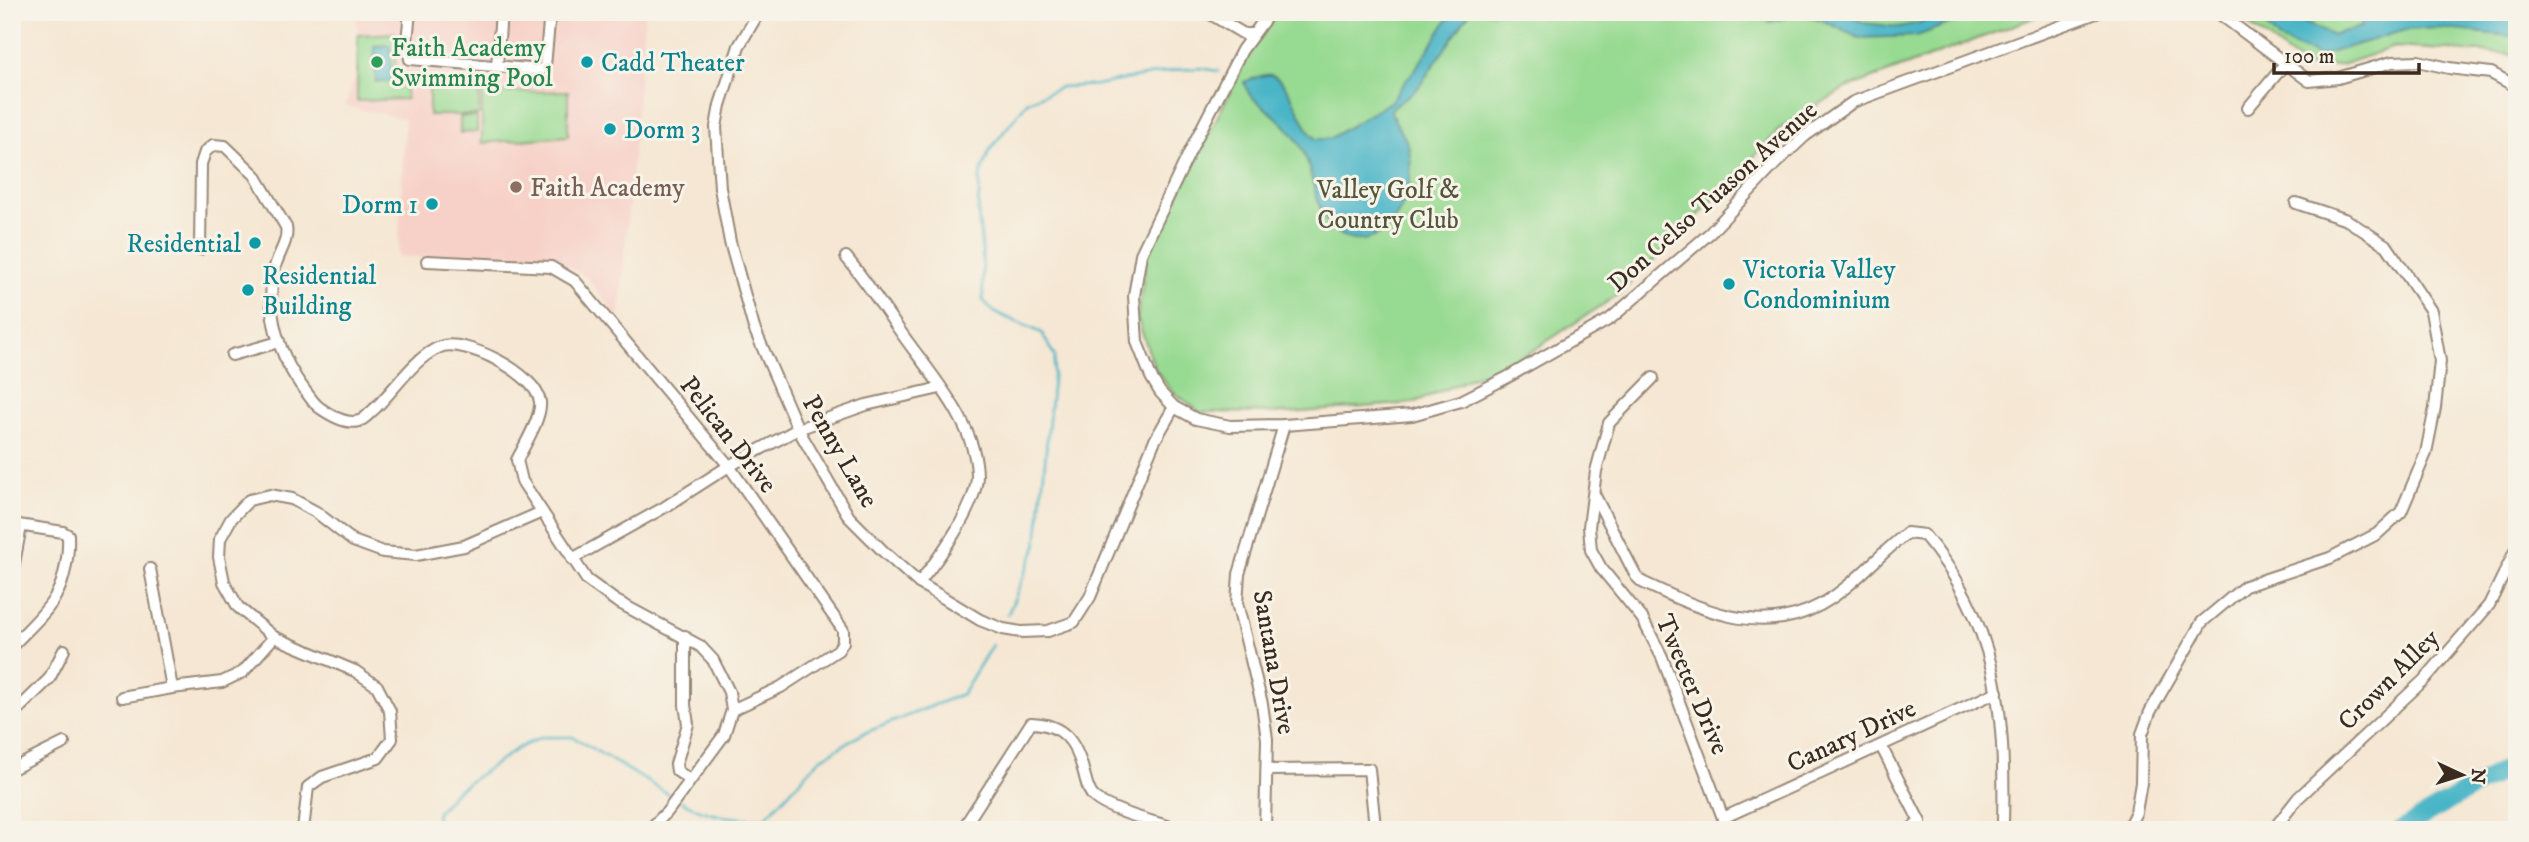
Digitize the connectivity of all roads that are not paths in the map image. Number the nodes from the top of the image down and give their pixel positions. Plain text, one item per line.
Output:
1 (410, 12) edge
2 (500, 12) edge
3 (550, 12) edge
4 (759, 12) edge
5 (910, 12) edge
6 (926, 12) edge
7 (1206, 12) edge
8 (1270, 12) edge
9 (2099, 12) edge
10 (2217, 12) edge
11 (1253, 34) junction
12 (2285, 64) junction
13 (497, 66) junction
14 (2517, 88) edge
15 (2248, 108) dead end
16 (2296, 203) dead end
17 (200, 249) dead end
18 (846, 257) dead end
19 (427, 261) dead end
20 (279, 342) junction
21 (232, 355) dead end
22 (1653, 379) dead end
23 (940, 388) junction
24 (1174, 407) junction
25 (1284, 425) junction
26 (799, 429) junction
27 (729, 466) junction
28 (1594, 494) junction
29 (542, 512) junction
30 (17, 525) edge
31 (2517, 547) edge
32 (572, 559) junction
33 (150, 569) dead end
34 (12, 574) edge
35 (919, 583) junction
36 (685, 636) junction
37 (274, 637) junction
38 (12, 646) edge
39 (64, 650) dead end
40 (172, 688) junction
41 (1997, 692) junction
42 (122, 697) dead end
43 (732, 710) junction
44 (12, 715) edge
45 (64, 743) dead end
46 (1881, 746) junction
47 (12, 769) edge
48 (1268, 770) junction
49 (689, 783) junction
50 (1724, 824) edge
51 (1375, 827) dead end
52 (303, 830) edge
53 (649, 830) edge
54 (962, 830) edge
55 (1180, 830) edge
56 (1265, 830) edge
57 (1909, 830) edge
58 (2000, 830) edge
59 (2127, 830) edge
60 (2273, 830) edge

1 - 13 street
2 - 13 street
3 - 13 street
4 - 26 street, Penny Lane
5 - 6 street
7 - 11 street
8 - 11 street, Don Celso Tuason Avenue
9 - 25 street, Don Celso Tuason Avenue
10 - 12 street
11 - 24 street, Don Celso Tuason Avenue
12 - 14 street
12 - 15 street
16 - 59 street
17 - 20 street
18 - 23 street
19 - 27 street, Pelican Drive
20 - 21 street
20 - 29 street
22 - 28 street, Tweeter Drive
23 - 26 street
23 - 35 street
24 - 25 street, Don Celso Tuason Avenue
24 - 35 street, Penny Lane
25 - 48 street, Santana Drive
26 - 27 street
26 - 35 street, Penny Lane
27 - 32 street
27 - 43 street, Pelican Drive
28 - 41 street
28 - 50 street, Tweeter Drive
29 - 32 street
29 - 37 street
30 - 34 street
30 - 38 street
31 - 60 street, Crown Alley
32 - 36 street
33 - 40 street
36 - 43 street
36 - 49 street
37 - 40 street
37 - 52 street
39 - 44 street
40 - 42 street
41 - 46 street, Canary Drive
41 - 58 street
43 - 49 street
45 - 47 street
46 - 50 street, Canary Drive
46 - 57 street
48 - 51 street
48 - 56 street, Santana Drive
49 - 53 street
54 - 55 street

